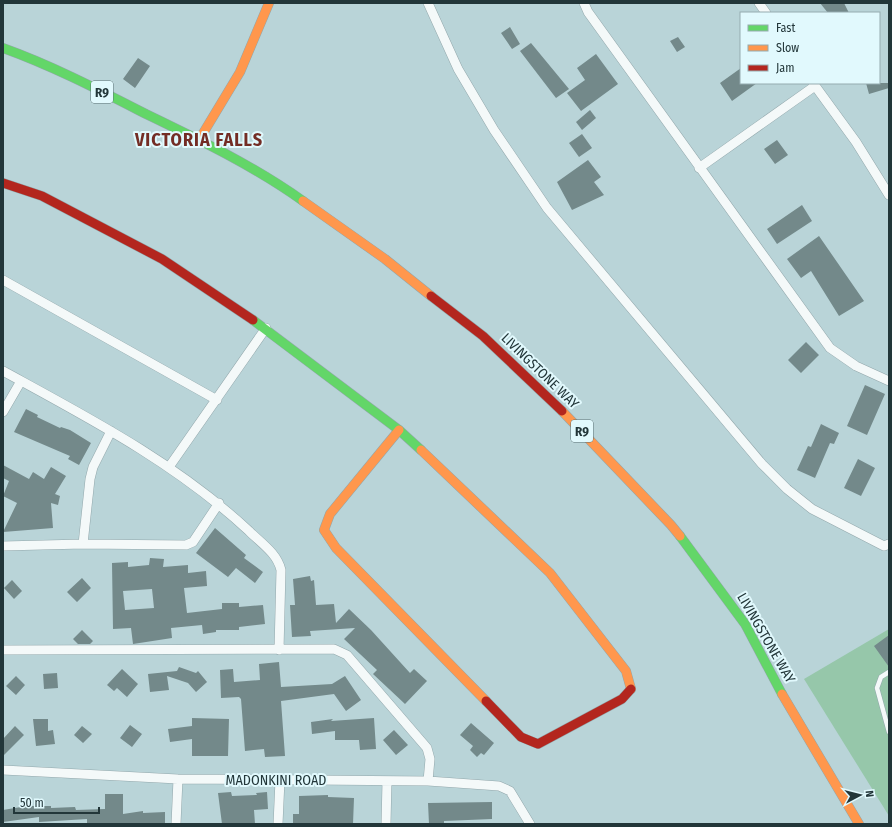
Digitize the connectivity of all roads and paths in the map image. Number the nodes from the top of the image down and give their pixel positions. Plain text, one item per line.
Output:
1 (269, 3) edge
2 (428, 3) edge
3 (584, 3) edge
4 (759, 3) edge
5 (765, 12) edge
6 (3, 48) edge
7 (814, 85) edge
8 (199, 140) junction
9 (699, 168) junction
10 (3, 183) edge
11 (889, 195) edge
12 (3, 280) edge
13 (266, 328) junction
14 (3, 370) edge
15 (21, 380) junction
16 (889, 381) edge
17 (217, 400) junction
18 (3, 412) edge
19 (399, 430) junction
20 (111, 431) junction
21 (169, 467) junction
22 (219, 503) junction
23 (83, 544) junction
24 (889, 544) edge
25 (3, 546) edge
26 (3, 650) edge
27 (279, 650) junction
28 (889, 672) edge
29 (889, 732) edge
30 (3, 770) edge
31 (178, 779) junction
32 (280, 780) junction
33 (387, 781) junction
34 (428, 781) junction
35 (176, 824) edge
36 (278, 824) edge
37 (386, 824) edge
38 (530, 824) edge
39 (858, 824) edge

1 - 8 main road
2 - 24 street
3 - 9 street
4 - 5 street
6 - 8 main road, R9
7 - 9 street
7 - 11 street
8 - 39 main road, LIVINGSTONE WAY / R9
9 - 16 street
10 - 13 main road
12 - 17 street
13 - 17 street
13 - 19 main road
14 - 15 street
15 - 18 street
15 - 20 street
17 - 21 street
19 - 19 main road
20 - 21 street
20 - 23 street
21 - 22 street
22 - 23 street
22 - 27 street
23 - 25 street
26 - 27 street
27 - 34 street
28 - 29 lane
30 - 31 street, MADONKINI ROAD
31 - 32 street, MADONKINI ROAD
31 - 35 street
32 - 33 street, MADONKINI ROAD
32 - 36 street
33 - 34 street, MADONKINI ROAD
33 - 37 street
34 - 38 street, MADONKINI ROAD

